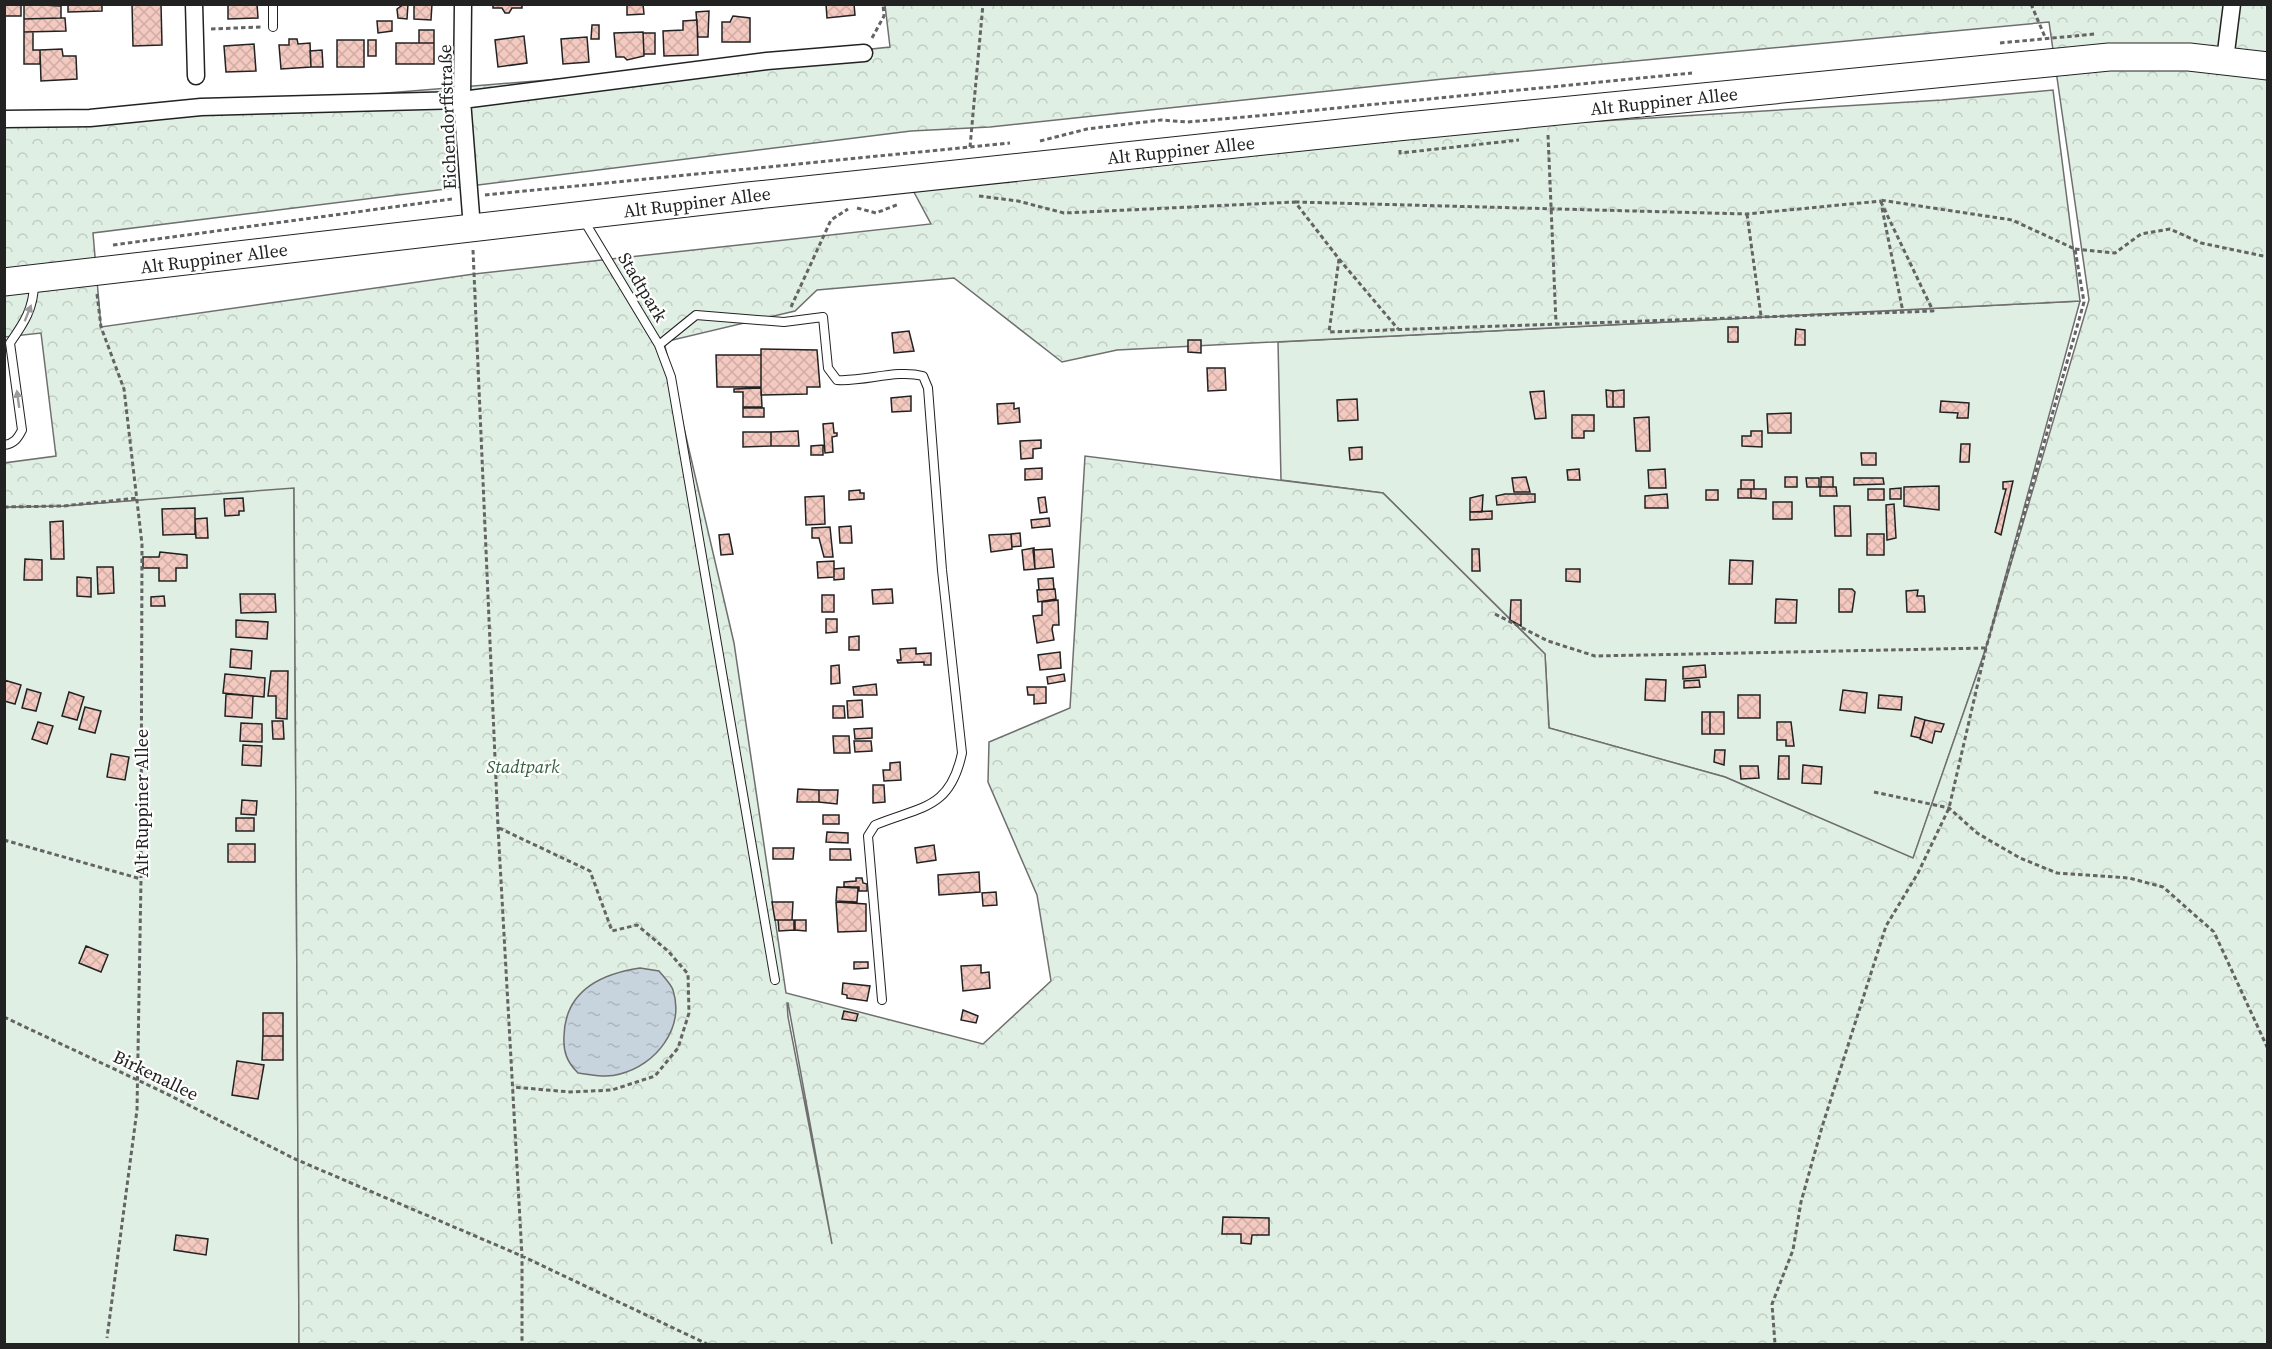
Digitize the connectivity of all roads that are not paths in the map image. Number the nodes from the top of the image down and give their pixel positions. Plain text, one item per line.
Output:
1 (194, 4) edge
2 (273, 4) edge
3 (463, 4) edge
4 (2232, 4) edge
5 (273, 27) dead end
6 (864, 53) road end
7 (2225, 60) junction
8 (2268, 66) edge
9 (196, 76) dead end
10 (462, 100) junction
11 (4, 119) edge
12 (581, 216) junction
13 (472, 228) junction
14 (34, 279) junction
15 (4, 282) edge
16 (659, 345) junction
17 (8, 354) edge
18 (15, 376) junction
19 (4, 377) edge
20 (4, 446) edge
21 (775, 980) dead end
22 (882, 1000) dead end

1 - 9 street
2 - 5 lane
3 - 10 street, Eichendorffstraße
4 - 7 street
6 - 10 street
7 - 8 main road, Alt Ruppiner Allee
7 - 12 main road, Alt Ruppiner Allee
10 - 11 street
10 - 13 street, Eichendorffstraße
12 - 13 main road, Alt Ruppiner Allee
12 - 16 lane, Stadtpark
13 - 14 main road, Alt Ruppiner Allee
14 - 15 main road, Alt Ruppiner Allee
17 -> 14 lane
16 - 21 lane, Stadtpark
16 - 22 lane
17 - 18 lane
18 - 19 lane
20 -> 18 lane

